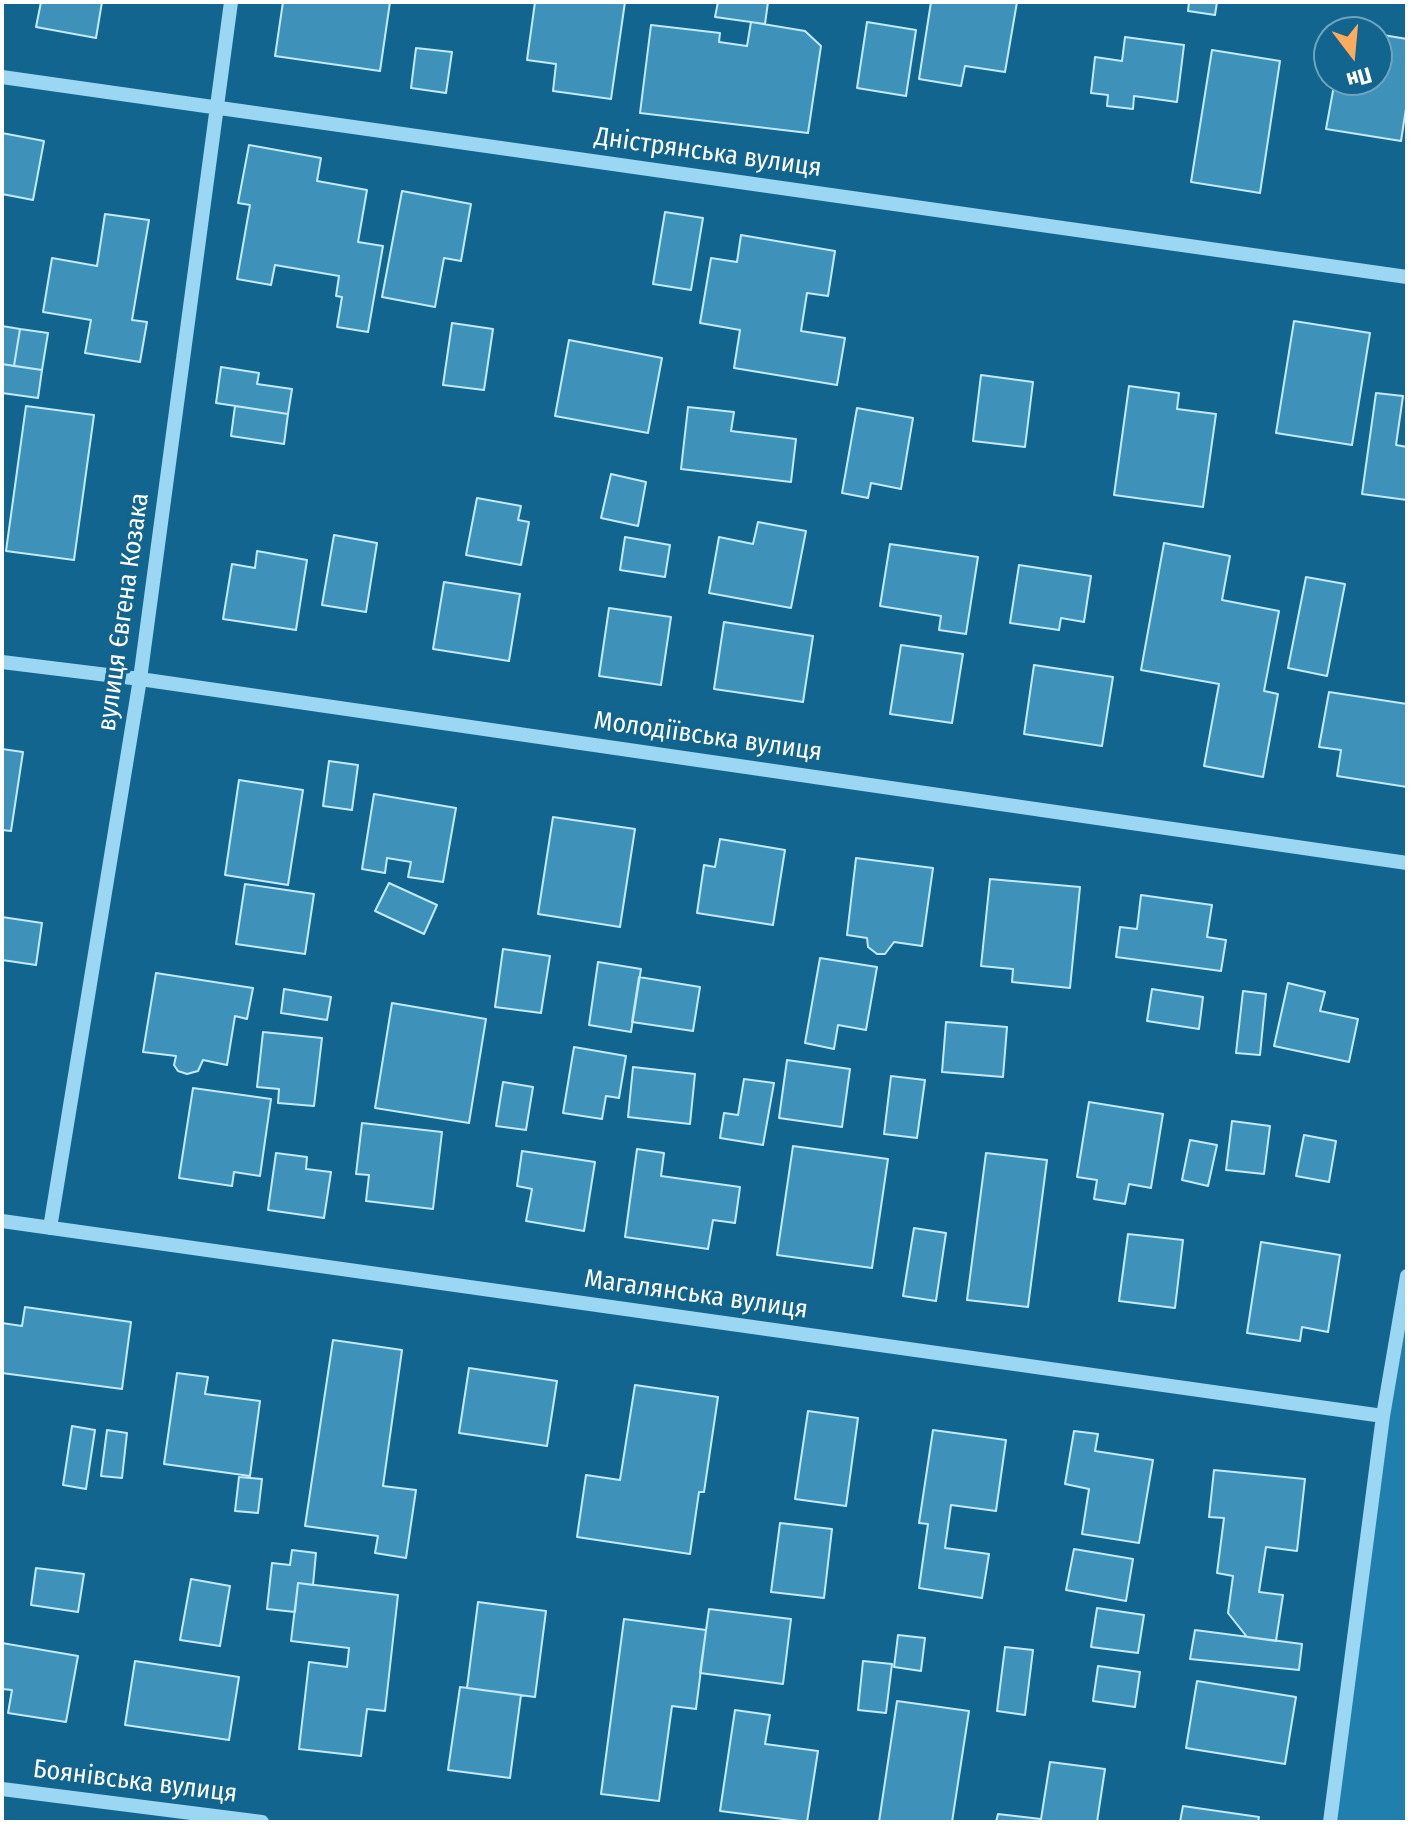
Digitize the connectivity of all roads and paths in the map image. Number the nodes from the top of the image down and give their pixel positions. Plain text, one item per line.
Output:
1 (231, 2) edge
2 (2, 77) edge
3 (215, 107) junction
4 (1407, 277) edge
5 (2, 662) edge
6 (140, 679) junction
7 (1407, 863) edge
8 (2, 1221) edge
9 (50, 1228) junction
10 (1407, 1276) edge
11 (1383, 1416) junction
12 (2, 1789) edge
13 (262, 1822) edge
14 (1330, 1822) edge

1 - 3 street, вулиця Євгена Козака
2 - 3 street, Дністрянська вулиця
3 - 4 street, Дністрянська вулиця
3 - 6 street, вулиця Євгена Козака
5 - 6 street, Молодіївська вулиця
6 - 7 street, Молодіївська вулиця
6 - 9 street, вулиця Євгена Козака
8 - 9 street, Магалянська вулиця
9 - 11 street, Магалянська вулиця
10 - 11 street
11 - 14 street
12 - 13 street, Боянівська вулиця

